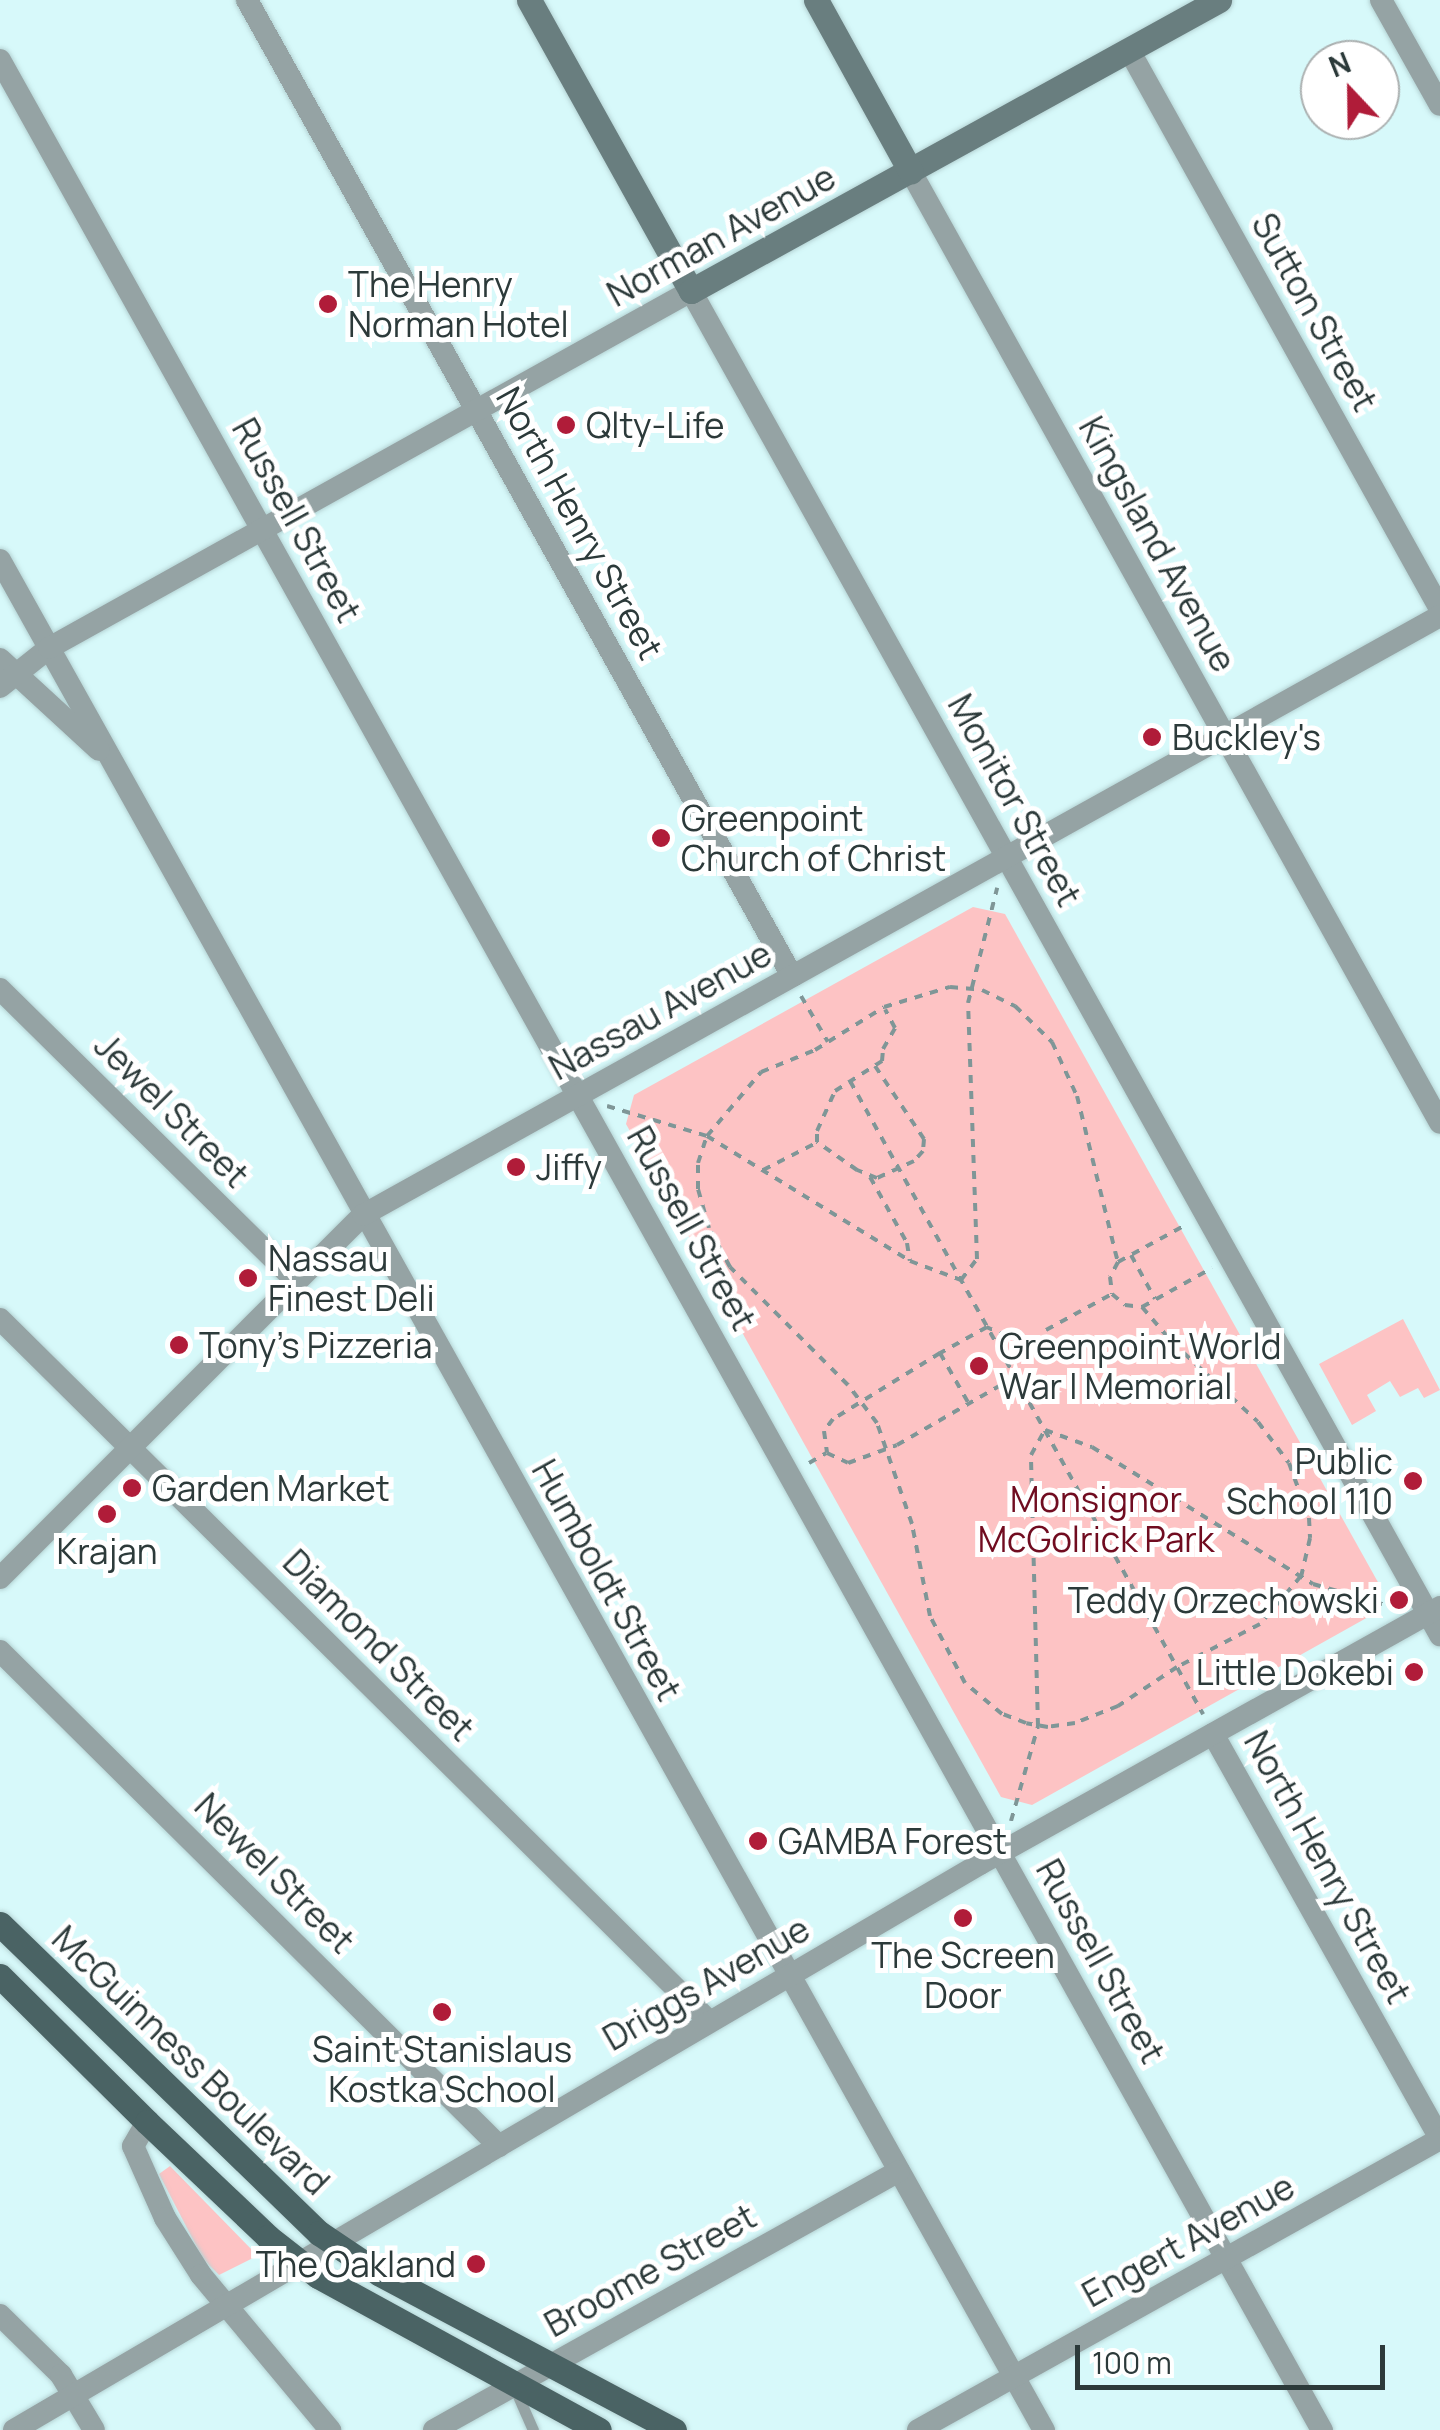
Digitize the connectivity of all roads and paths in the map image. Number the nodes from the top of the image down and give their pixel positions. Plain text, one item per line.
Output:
1 (248, 0) edge
2 (529, 0) edge
3 (816, 0) edge
4 (1219, 0) edge
5 (1381, 0) edge
6 (1129, 50) junction
7 (0, 60) edge
8 (1440, 105) edge
9 (911, 172) junction
10 (691, 291) junction
11 (477, 409) junction
12 (262, 529) junction
13 (0, 560) edge
14 (1440, 608) edge
15 (1440, 616) edge
16 (49, 648) junction
17 (5, 673) edge
18 (1225, 736) junction
19 (113, 762) junction
20 (1007, 858) junction
21 (997, 888) dead end
22 (796, 986) junction
23 (0, 989) edge
24 (970, 989) junction
25 (884, 1007) junction
26 (828, 1042) junction
27 (875, 1066) junction
28 (850, 1080) junction
29 (578, 1096) junction
30 (608, 1106) dead end
31 (1440, 1123) edge
32 (706, 1136) junction
33 (817, 1142) junction
34 (901, 1169) junction
35 (762, 1170) junction
36 (870, 1176) junction
37 (363, 1214) junction
38 (1187, 1224) dead end
39 (1131, 1255) junction
40 (910, 1262) junction
41 (1118, 1262) junction
42 (1212, 1268) dead end
43 (961, 1280) junction
44 (296, 1281) junction
45 (1112, 1294) junction
46 (1155, 1300) junction
47 (1142, 1307) junction
48 (0, 1319) edge
49 (988, 1327) junction
50 (1046, 1330) dead end
51 (1030, 1338) dead end
52 (1020, 1344) junction
53 (940, 1354) junction
54 (1015, 1376) junction
55 (862, 1400) junction
56 (969, 1404) junction
57 (1045, 1430) junction
58 (130, 1446) junction
59 (887, 1449) junction
60 (828, 1452) junction
61 (809, 1463) dead end
62 (1301, 1576) junction
63 (0, 1578) edge
64 (1399, 1609) dead end
65 (1434, 1611) edge
66 (1440, 1635) edge
67 (0, 1651) edge
68 (1176, 1667) junction
69 (1038, 1726) junction
70 (1209, 1726) junction
71 (1010, 1826) dead end
72 (1000, 1853) junction
73 (0, 1924) edge
74 (788, 1975) junction
75 (0, 1976) edge
76 (709, 2021) junction
77 (147, 2122) junction
78 (1440, 2139) edge
79 (499, 2146) junction
80 (899, 2170) junction
81 (336, 2244) junction
82 (1227, 2258) junction
83 (302, 2263) junction
84 (229, 2307) junction
85 (0, 2315) edge
86 (551, 2365) junction
87 (1014, 2377) junction
88 (514, 2385) junction
89 (75, 2395) junction
90 (945, 2421) edge
91 (14, 2430) edge
92 (94, 2430) edge
93 (330, 2430) edge
94 (434, 2430) edge
95 (533, 2430) edge
96 (599, 2430) edge
97 (674, 2430) edge
98 (918, 2430) edge
99 (1044, 2430) edge
100 (1322, 2430) edge

1 - 11 street, North Henry Street
2 - 10 main road, Monitor Street
3 - 9 main road, Kingsland Avenue
4 - 6 main road, Norman Avenue
5 - 8 street
6 - 9 main road, Norman Avenue
6 - 14 street, Sutton Street
7 - 12 street, Russell Street
9 - 10 main road, Norman Avenue
9 - 18 street, Kingsland Avenue
10 - 11 street, Norman Avenue
10 - 20 street, Monitor Street
11 - 12 street, Norman Avenue
11 - 22 street, North Henry Street
12 - 16 street, Norman Avenue
12 - 29 street, Russell Street
13 - 16 street, Humboldt Street
15 - 18 street, Nassau Avenue
16 - 17 street, Norman Avenue
16 - 19 street, Humboldt Street
17 - 19 street, Humboldt Street
18 - 20 street, Nassau Avenue
18 - 31 street, Kingsland Avenue
19 - 37 street, Humboldt Street
20 - 22 street, Nassau Avenue
20 - 65 street, Monitor Street
21 - 24 path
22 - 26 path
22 - 29 street, Nassau Avenue
23 - 44 street, Jewel Street
24 - 25 path
24 - 41 path
24 - 43 path
25 - 26 path
25 - 27 path
26 - 32 path
27 - 28 path
27 - 34 path
28 - 33 path
28 - 34 path
29 - 37 street, Nassau Avenue
29 - 72 street, Russell Street
30 - 32 path
32 - 35 path
32 - 55 path
33 - 35 path
33 - 36 path
34 - 36 path
34 - 43 path
35 - 40 path
36 - 40 path
37 - 44 street, Nassau Avenue
37 - 74 street, Humboldt Street
38 - 39 path
39 - 41 path
39 - 46 path
40 - 43 path
41 - 45 path
42 - 46 path
43 - 49 path
44 - 58 street, Nassau Avenue
45 - 47 path
45 - 50 path
46 - 47 path
47 - 62 path
48 - 58 street, Diamond Street
49 - 52 path
49 - 53 path
49 - 54 path
51 - 52 path
52 - 54 path
53 - 55 path
53 - 56 path
54 - 56 path
54 - 57 path
55 - 59 path
55 - 60 path
56 - 59 path
57 - 62 path
57 - 68 path
57 - 69 path
58 - 63 street, Nassau Avenue
58 - 76 street, Diamond Street
59 - 60 path
59 - 69 path
60 - 61 path
62 - 64 path
62 - 68 path
65 - 66 street, Monitor Street
65 - 70 street, Driggs Avenue
67 - 79 street, Newel Street
68 - 69 path
68 - 70 path
69 - 71 path
70 - 72 street, Driggs Avenue
70 - 78 street, North Henry Street
72 - 74 street, Driggs Avenue
72 - 82 street, Russell Street
73 - 81 main road, McGuinness Boulevard
74 - 76 street, Driggs Avenue
74 - 80 street, Humboldt Street
75 - 77 main road, McGuinness Boulevard
76 - 79 street, Driggs Avenue
77 - 83 main road, McGuinness Boulevard
77 - 84 street
78 - 82 street, Engert Avenue
79 - 81 street, Driggs Avenue
80 - 86 street, Broome Street
80 - 87 street, Humboldt Street
81 - 83 street, Driggs Avenue
81 - 86 main road, McGuinness Boulevard
82 - 87 street, Engert Avenue
82 - 100 street, Russell Street
83 - 84 street, Driggs Avenue
83 - 88 main road, McGuinness Boulevard
84 - 89 street, Driggs Avenue
84 - 93 street
85 - 89 street
86 - 88 street, Broome Street
86 - 97 main road, McGuinness Boulevard
87 - 90 street, Engert Avenue
87 - 99 street, Humboldt Street
88 - 94 street, Broome Street
88 - 95 lane
88 - 96 main road, McGuinness Boulevard
89 - 91 street, Driggs Avenue
89 - 92 street
90 - 98 street, Engert Avenue

